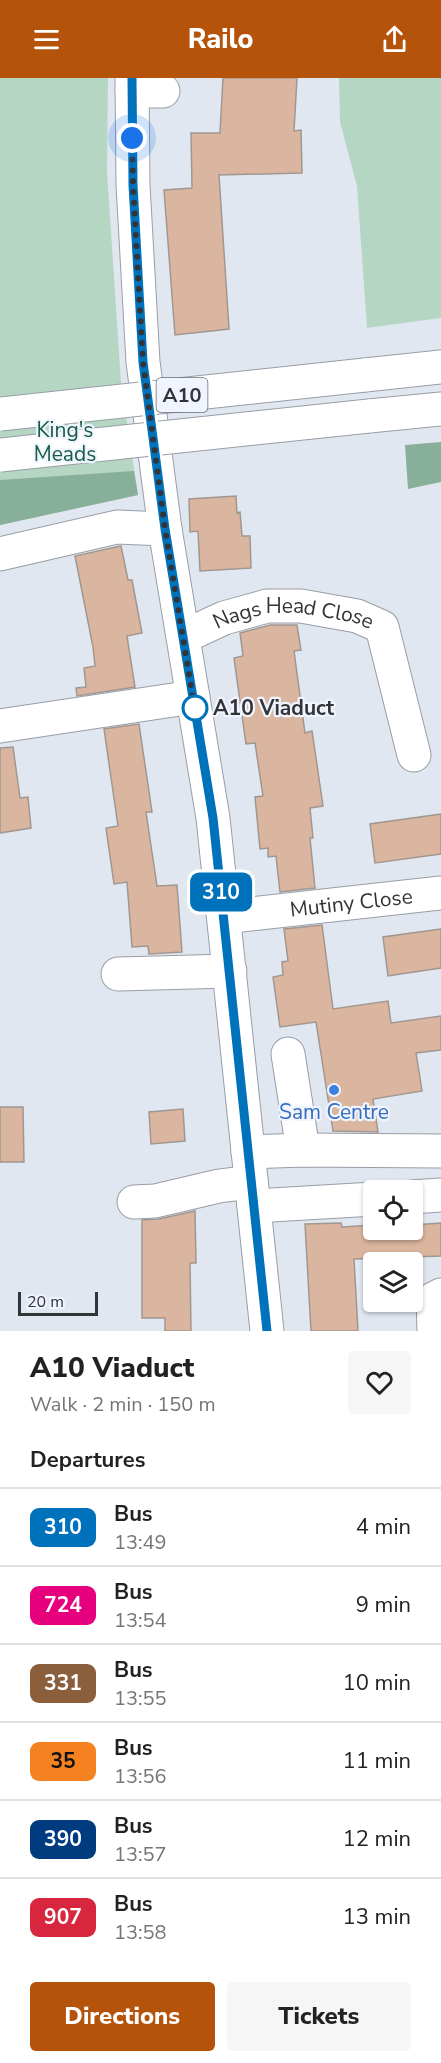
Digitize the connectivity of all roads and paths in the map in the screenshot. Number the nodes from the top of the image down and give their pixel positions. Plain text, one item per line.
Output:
1 (142, 87) edge
2 (441, 367) edge
3 (441, 409) edge
4 (0, 414) edge
5 (0, 455) edge
6 (165, 529) junction
7 (0, 554) edge
8 (183, 637) junction
9 (193, 697) junction
10 (0, 726) edge
11 (414, 755) dead end
12 (441, 892) edge
13 (224, 917) junction
14 (230, 971) junction
15 (118, 974) dead end
16 (288, 1054) dead end
17 (303, 1150) junction
18 (441, 1151) edge
19 (251, 1180) junction
20 (441, 1195) edge
21 (423, 1196) edge
22 (363, 1197) edge
23 (134, 1202) dead end
24 (441, 1295) edge
25 (267, 1331) edge
26 (434, 1331) edge

1 - 6 main road
2 - 4 main road, A10, bridge
3 - 5 main road, A10, bridge
6 - 7 main road
6 - 8 main road
8 - 9 main road
8 - 11 main road, Nags Head Close
9 - 10 main road
9 - 13 main road
12 - 13 main road, Mutiny Close
13 - 14 main road
14 - 15 main road
14 - 19 main road
16 - 17 main road
17 - 18 main road
17 - 19 main road
19 - 22 main road
19 - 23 main road
19 - 25 main road
20 - 21 main road
24 - 26 main road

